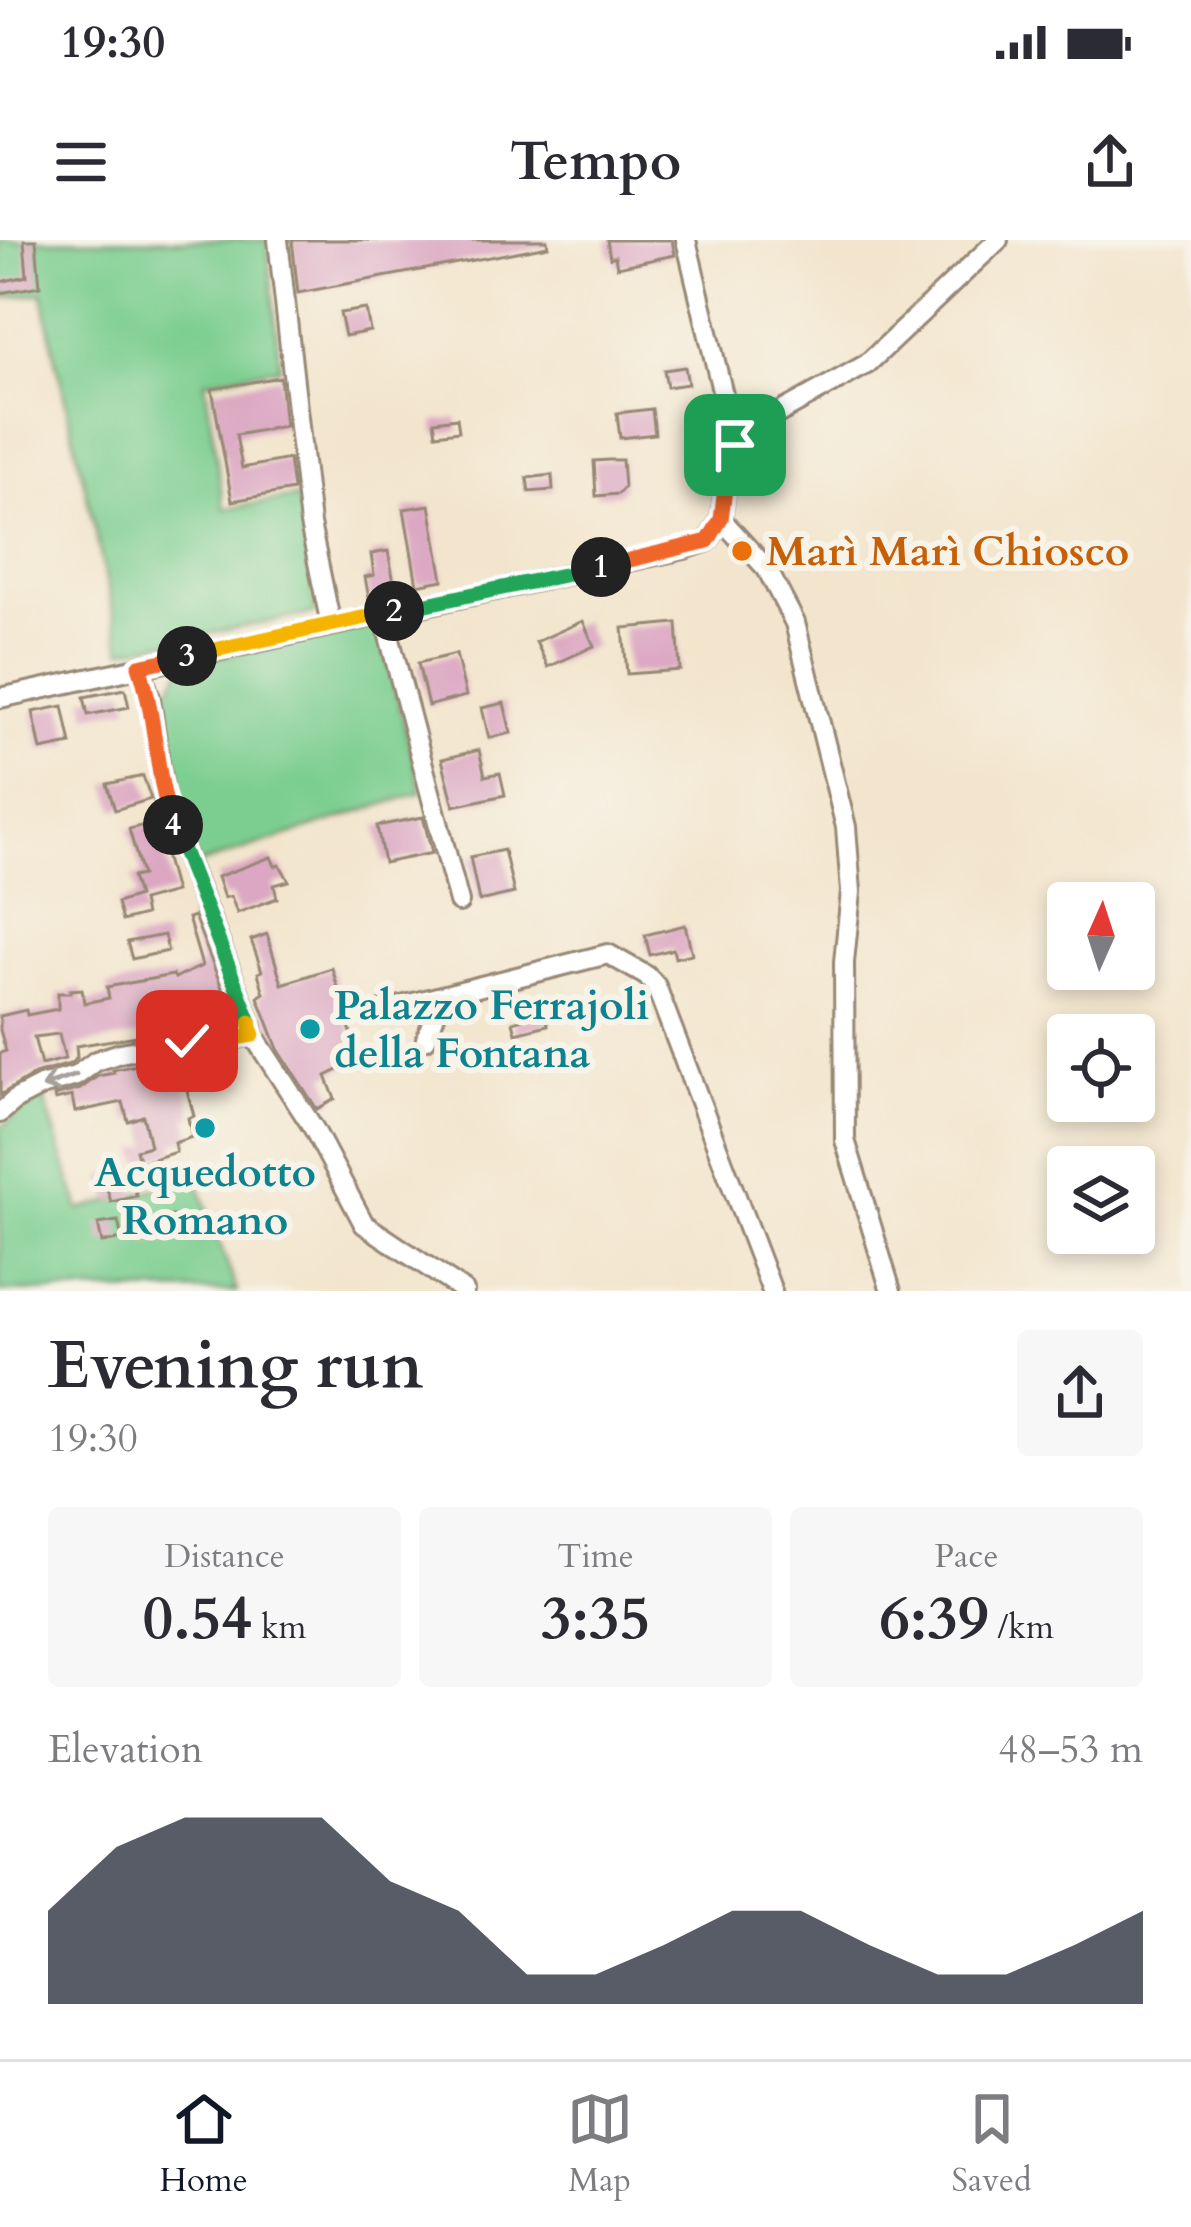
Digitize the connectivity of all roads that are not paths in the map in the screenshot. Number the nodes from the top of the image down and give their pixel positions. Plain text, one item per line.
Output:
1 (278, 240) edge
2 (686, 240) edge
3 (998, 240) edge
4 (735, 445) junction
5 (721, 519) junction
6 (383, 614) junction
7 (331, 625) junction
8 (139, 666) junction
9 (0, 698) edge
10 (459, 902) dead end
11 (436, 998) junction
12 (382, 1011) dead end
13 (253, 1035) junction
14 (426, 1040) dead end
15 (0, 1113) edge
16 (464, 1291) edge
17 (772, 1291) edge
18 (890, 1291) edge

1 - 7 street
2 - 4 street
3 - 4 street
4 - 5 street
5 - 6 street
5 - 18 street
6 - 7 street
6 - 10 street
7 - 8 street
8 - 9 street
8 - 13 street
11 - 12 street
11 - 14 street
11 - 17 street
13 -> 15 street
13 - 16 street

